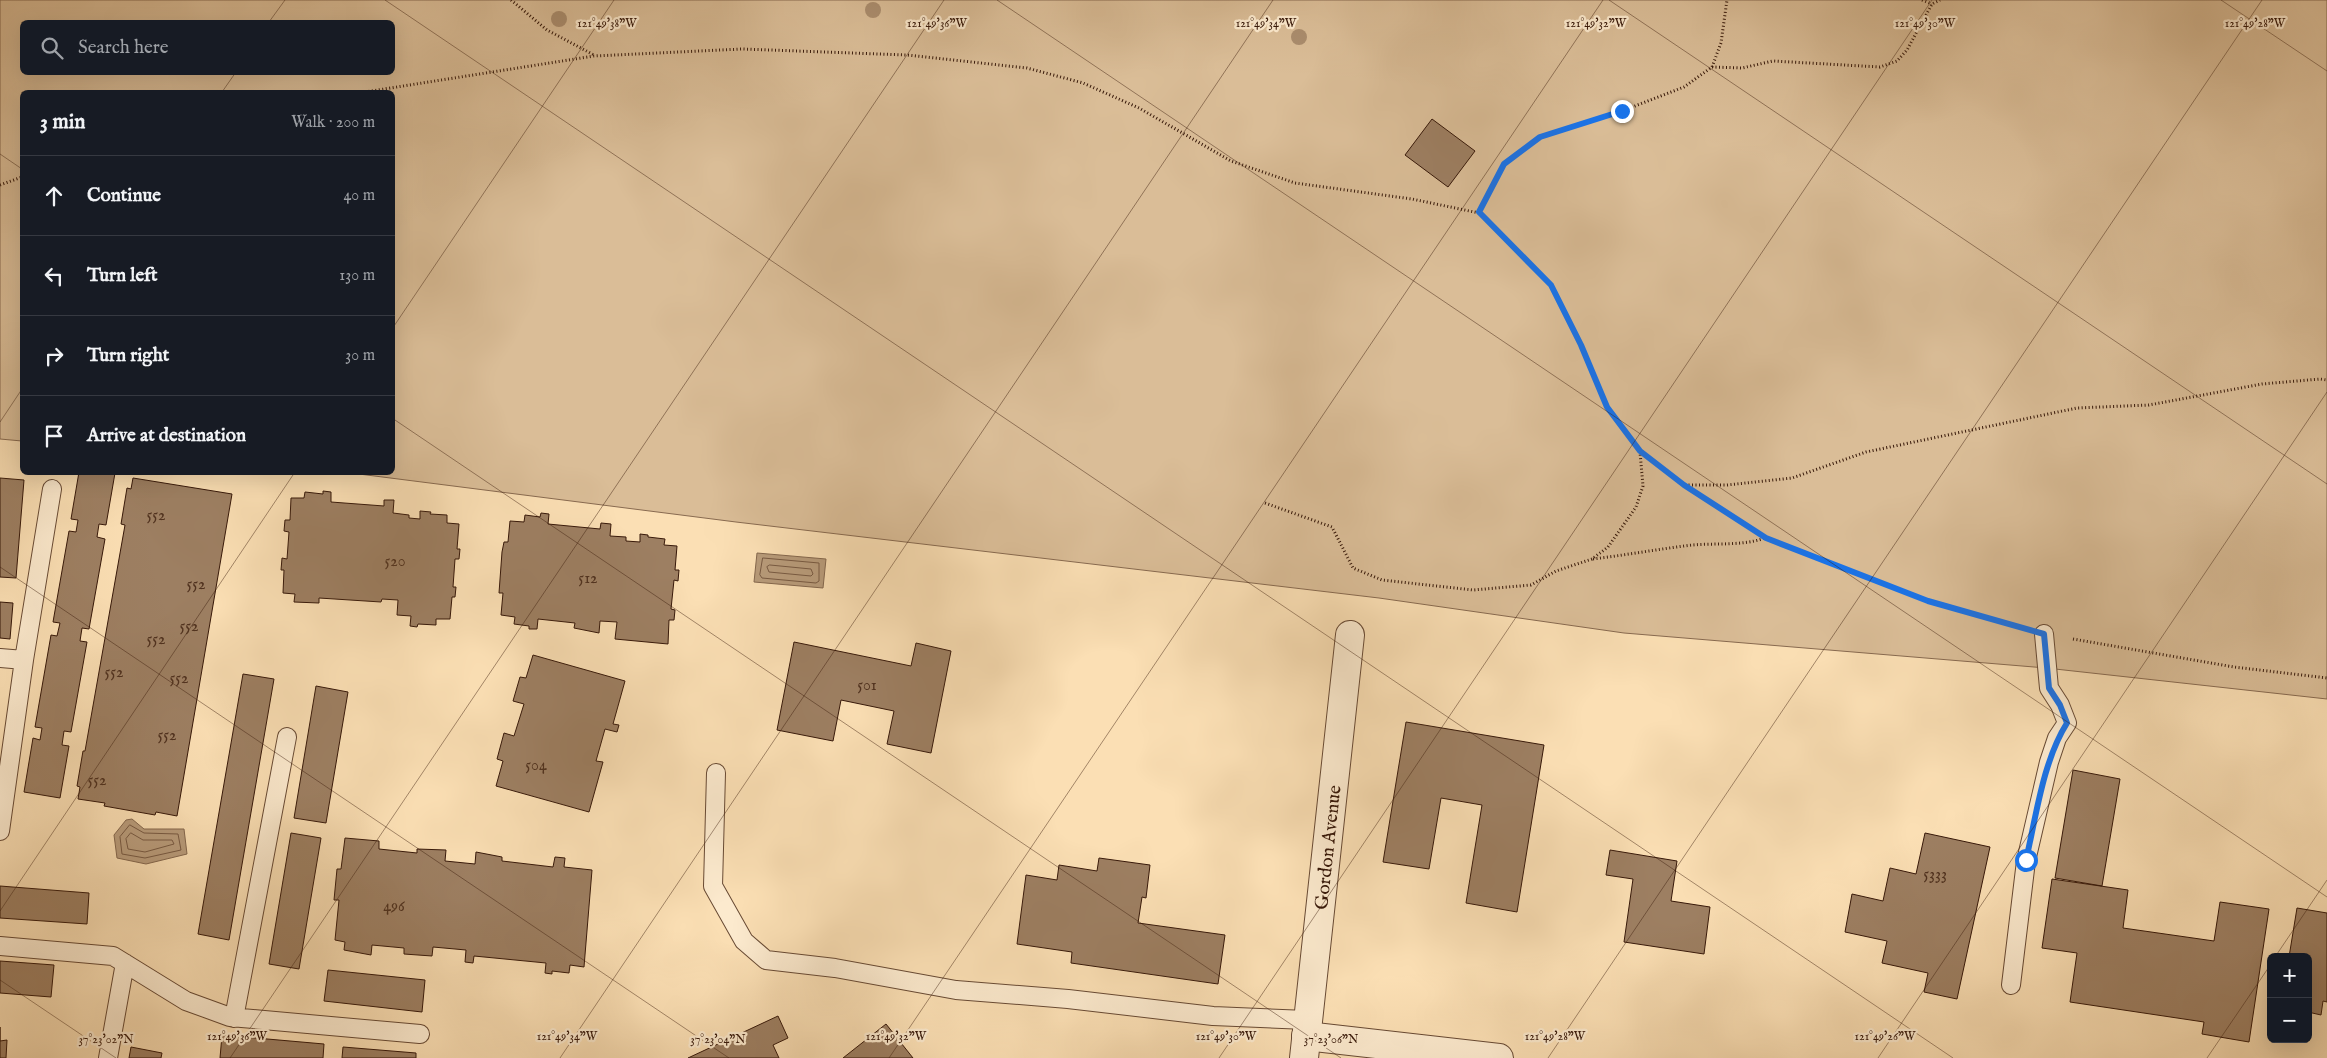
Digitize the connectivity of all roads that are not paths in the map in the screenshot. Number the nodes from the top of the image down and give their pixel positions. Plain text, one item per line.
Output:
1 (52, 489) dead end
2 (1350, 634) dead end
3 (2044, 634) road end
4 (0, 658) edge
5 (24, 660) junction
6 (287, 738) dead end
7 (716, 772) dead end
8 (0, 831) edge
9 (0, 946) edge
10 (125, 963) junction
11 (2010, 985) dead end
12 (234, 1018) junction
13 (420, 1034) dead end
14 (1306, 1038) edge
15 (108, 1058) edge
16 (1498, 1058) edge

1 - 5 lane
2 - 14 street, Gordon Avenue
3 - 11 lane
4 - 5 lane
5 - 8 lane
6 - 12 lane
7 - 14 lane
9 - 10 lane
10 - 12 lane
10 - 15 lane
12 - 13 lane
14 - 16 street

